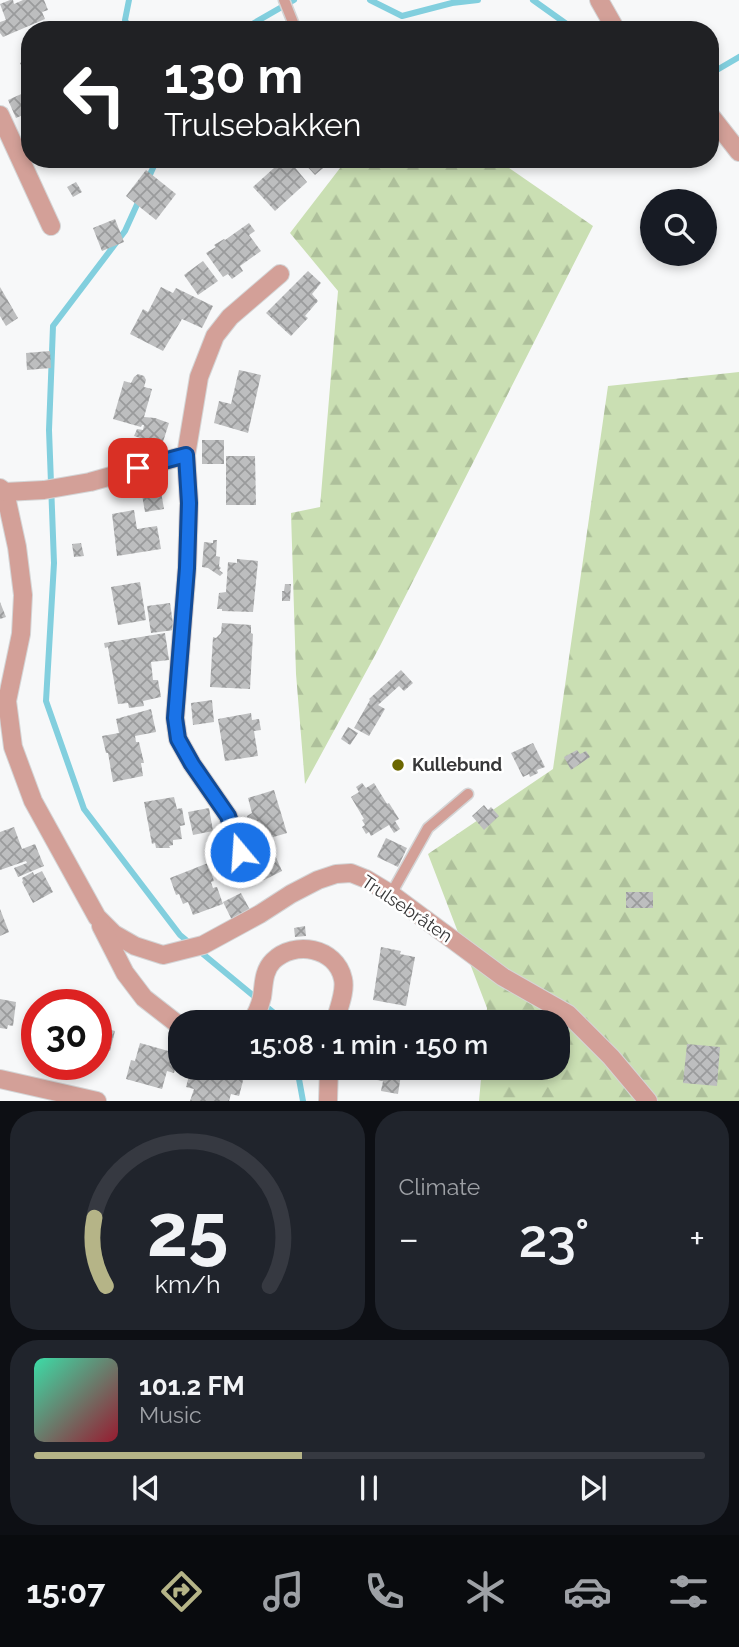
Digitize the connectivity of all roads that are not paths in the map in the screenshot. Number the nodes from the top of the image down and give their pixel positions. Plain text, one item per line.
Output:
1 (284, 0) edge
2 (599, 0) edge
3 (292, 21) edge
4 (611, 21) edge
5 (0, 115) edge
6 (719, 126) edge
7 (739, 152) edge
8 (21, 161) edge
9 (24, 168) edge
10 (51, 226) dead end
11 (280, 274) dead end
12 (186, 455) junction
13 (3, 490) edge
14 (4, 703) edge
15 (468, 794) dead end
16 (240, 852) dead end
17 (391, 894) junction
18 (97, 917) junction
19 (257, 1010) edge
20 (338, 1010) edge
21 (168, 1017) edge
22 (0, 1079) edge
23 (329, 1080) edge
24 (97, 1101) edge
25 (328, 1101) edge
26 (648, 1101) edge

1 - 3 lane
2 - 4 street
5 - 8 street
6 - 7 street
9 - 10 street
11 - 12 street
12 - 13 street
12 - 16 street
13 - 14 street, Trulsebråten
14 - 18 street, Trulsebråten
15 - 17 lane
17 - 18 street, Trulsebråten
17 - 26 street, Trulsebråten
18 - 21 street, Trulsebråten
19 - 20 street
22 - 24 street
23 - 25 street

